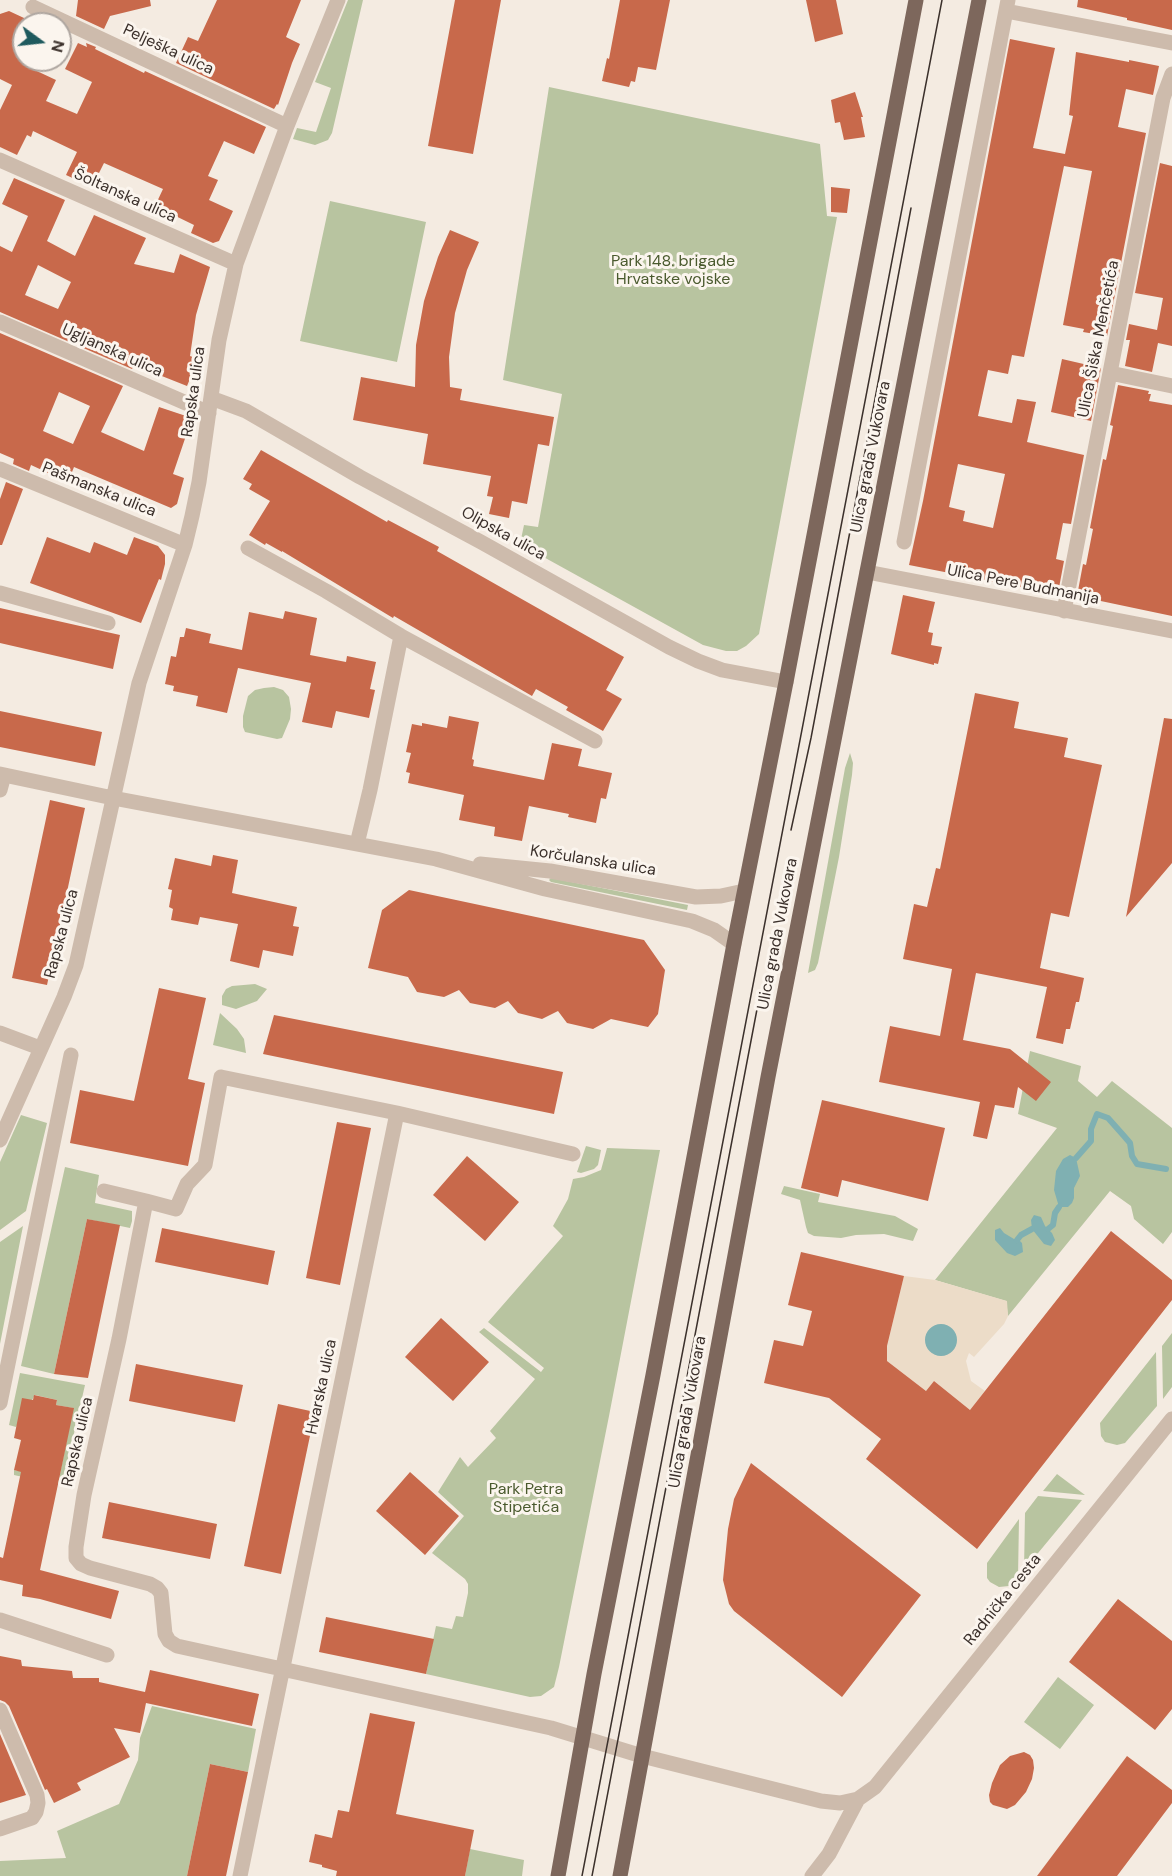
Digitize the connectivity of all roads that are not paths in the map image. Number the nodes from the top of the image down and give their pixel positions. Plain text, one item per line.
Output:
1 (338, 0) edge
2 (916, 0) edge
3 (979, 0) edge
4 (1007, 5) edge
5 (33, 7) dead end
6 (1172, 43) edge
7 (1172, 74) edge
8 (287, 126) junction
9 (0, 160) edge
10 (236, 264) junction
11 (0, 321) edge
12 (1110, 373) junction
13 (1172, 386) edge
14 (210, 406) junction
15 (0, 469) edge
16 (904, 542) dead end
17 (185, 544) junction
18 (248, 548) dead end
19 (867, 572) junction
20 (0, 593) edge
21 (1064, 611) junction
22 (108, 623) dead end
23 (1172, 631) edge
24 (401, 636) junction
25 (786, 682) junction
26 (596, 741) dead end
27 (1, 780) edge
28 (113, 798) junction
29 (357, 844) junction
30 (436, 859) junction
31 (744, 891) junction
32 (734, 944) junction
33 (0, 1033) edge
34 (40, 1048) junction
35 (71, 1055) dead end
36 (397, 1113) junction
37 (0, 1140) edge
38 (573, 1154) dead end
39 (104, 1191) dead end
40 (146, 1202) junction
41 (0, 1403) edge
42 (1172, 1419) edge
43 (0, 1620) edge
44 (107, 1655) dead end
45 (283, 1669) junction
46 (0, 1710) edge
47 (583, 1738) junction
48 (642, 1756) junction
49 (858, 1799) junction
50 (0, 1829) edge
51 (240, 1876) edge
52 (558, 1876) edge
53 (620, 1876) edge
54 (812, 1876) edge

1 - 8 street, Rapska ulica
2 - 25 main road
3 - 19 main road, Ulica grada Vukovara
4 - 6 street
4 - 16 street
5 - 8 street, Pelješka ulica
7 - 12 street, Ulica Šiška Menčetića
8 - 10 street, Rapska ulica
9 - 10 street, Šoltanska ulica
10 - 14 street, Rapska ulica
11 - 14 street, Ugljanska ulica
12 - 13 street
12 - 21 street, Ulica Šiška Menčetića
14 - 17 street, Rapska ulica
14 - 25 street, Olipska ulica
15 - 17 street, Pašmanska ulica
17 - 28 street, Rapska ulica
18 - 24 street
19 - 21 street, Ulica Pere Budmanija
19 - 48 main road, Ulica grada Vukovara
20 - 22 street
21 - 23 street, Ulica Pere Budmanija
24 - 26 street
24 - 29 street
25 - 31 main road
27 - 28 street
28 - 29 street, Korčulanska ulica
28 - 34 street, Rapska ulica
29 - 30 street, Korčulanska ulica
30 - 31 street, Korčulanska ulica
30 - 32 street, Korčulanska ulica
31 - 32 main road
32 - 47 main road
33 - 34 street
34 - 37 street, Rapska ulica
35 - 41 street
36 - 38 street
36 - 40 street
36 - 45 street, Hvarska ulica
39 - 40 street
40 - 45 street, Rapska ulica
42 - 49 street, Radnička cesta
43 - 44 street
45 - 47 street
45 - 51 street, Hvarska ulica
46 - 50 street
47 - 48 street
47 - 52 main road
48 - 49 street
48 - 53 main road, Ulica grada Vukovara
49 - 54 street, Radnička cesta

